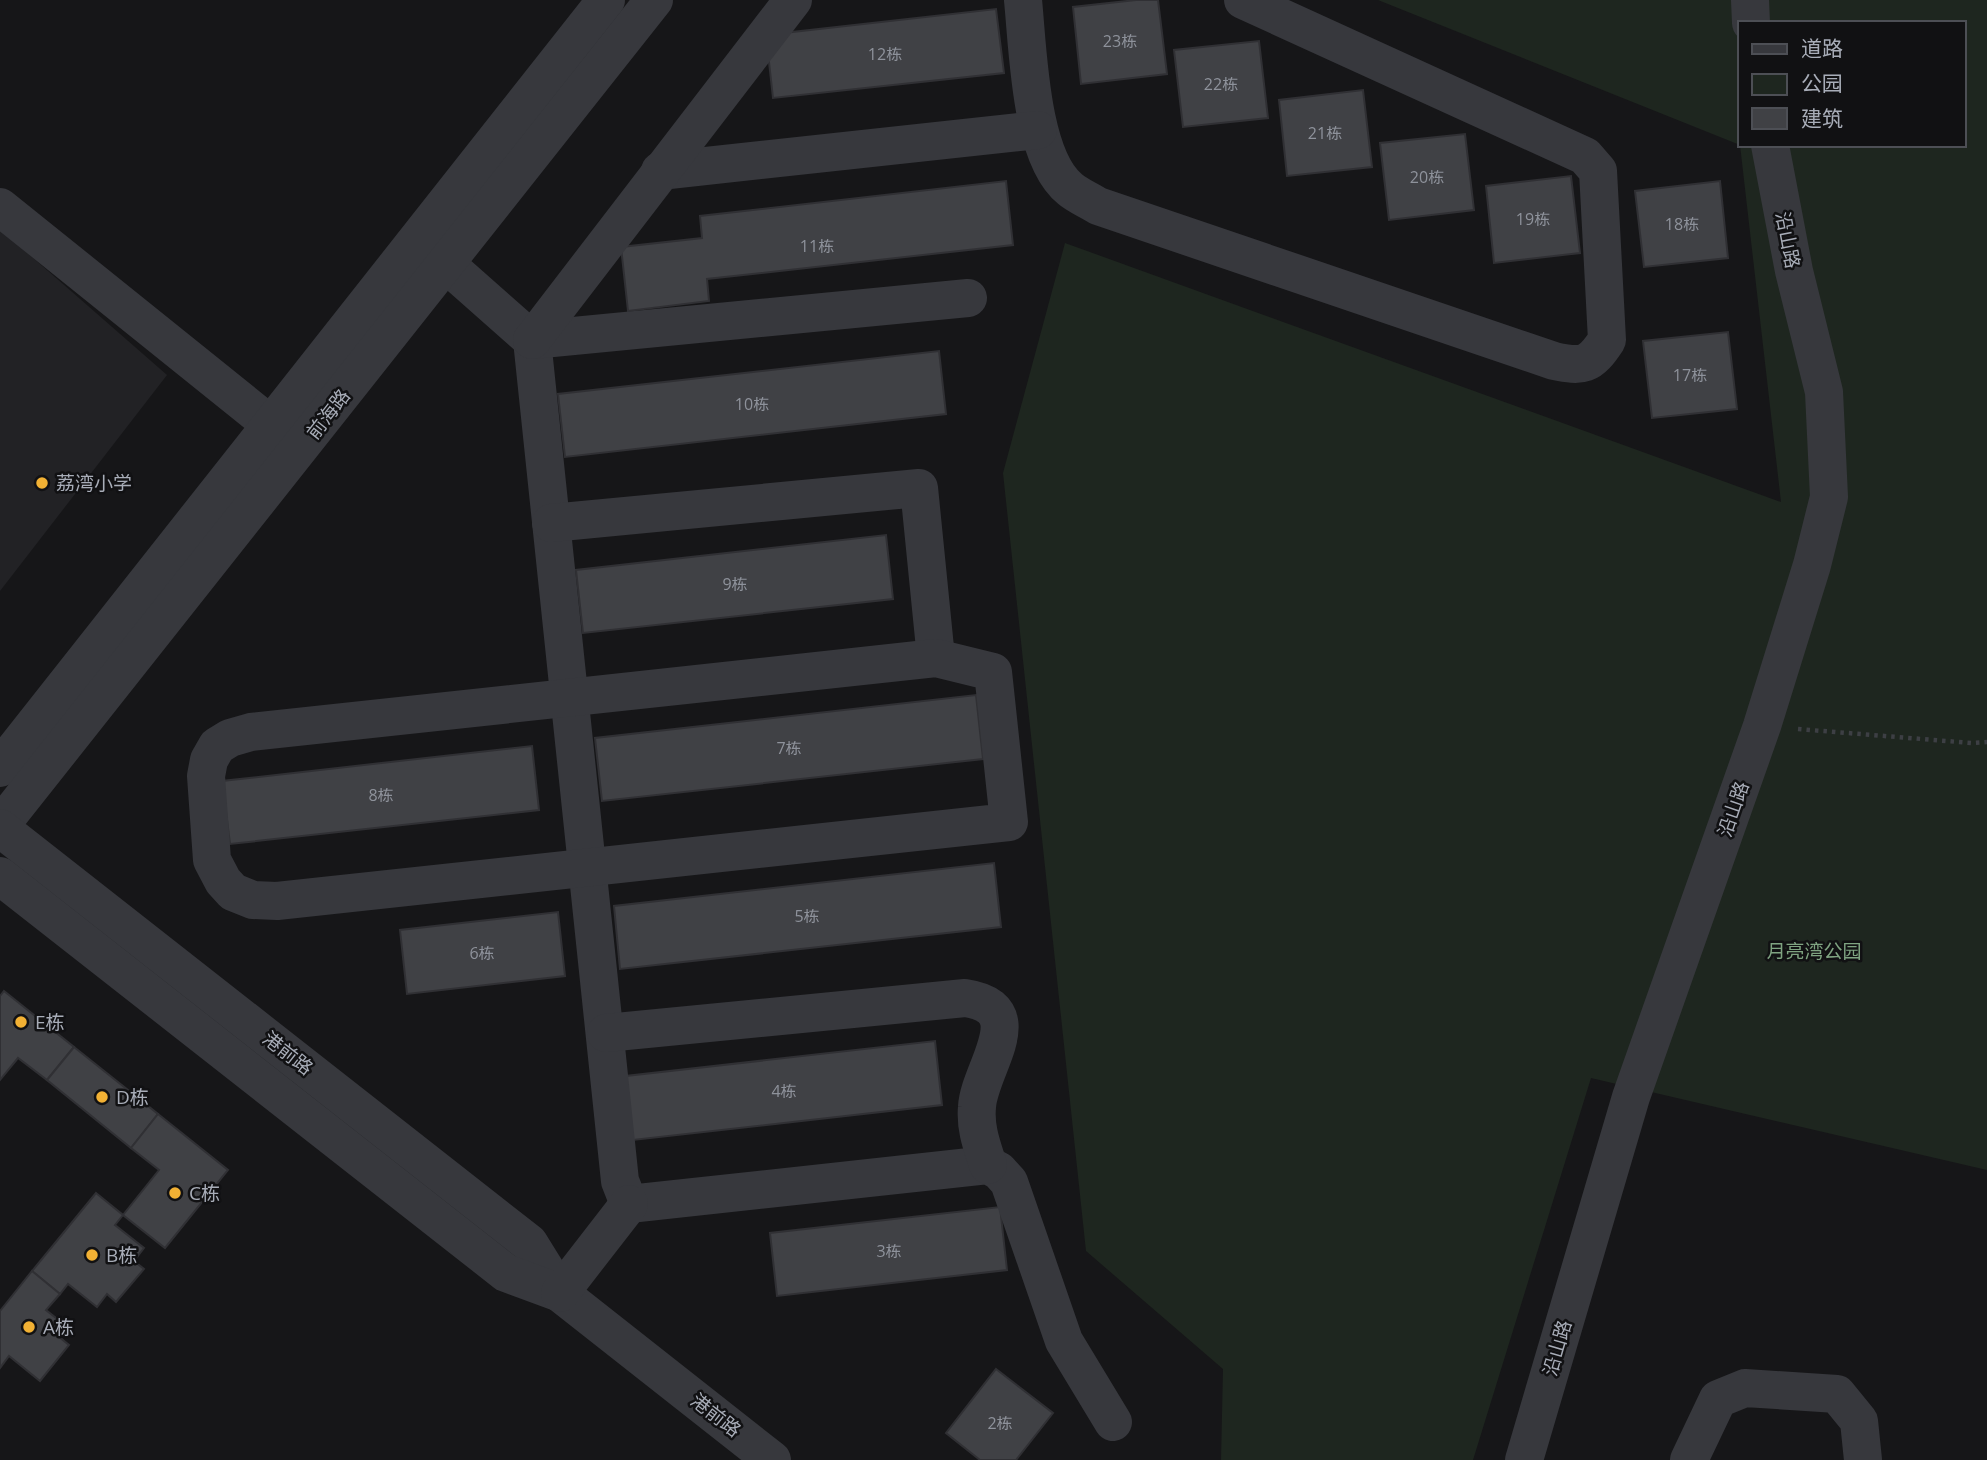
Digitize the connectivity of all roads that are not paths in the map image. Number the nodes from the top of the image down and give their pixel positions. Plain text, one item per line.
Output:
1 (606, 0) edge
2 (653, 0) edge
3 (793, 0) edge
4 (1023, 0) edge
5 (1243, 0) edge
6 (1750, 0) edge
7 (1751, 21) edge
8 (1038, 130) junction
9 (1770, 147) edge
10 (660, 171) junction
11 (0, 206) edge
12 (446, 264) junction
13 (968, 298) dead end
14 (532, 340) junction
15 (271, 425) junction
16 (551, 523) junction
17 (936, 659) junction
18 (569, 698) junction
19 (0, 768) edge
20 (0, 827) edge
21 (588, 867) junction
22 (0, 876) edge
23 (606, 1033) junction
24 (988, 1165) junction
25 (629, 1204) junction
26 (560, 1293) junction
27 (1113, 1422) dead end
28 (772, 1460) edge
29 (1524, 1460) edge
30 (1689, 1460) edge
31 (1863, 1460) edge

1 - 15 street, 前海路
2 - 12 street, 前海路
3 - 10 street
4 - 8 street
5 - 8 street
6 - 7 street
8 - 10 street
9 - 29 street, 沿山路
10 - 14 street
11 - 15 street
12 - 14 street
12 - 20 street, 前海路
13 - 14 street
14 - 16 street
15 - 19 street, 前海路
16 - 17 street
16 - 18 street
17 - 18 street
17 - 21 street
18 - 21 street
18 - 21 street
20 - 26 street, 港前路
21 - 23 street
22 - 26 street, 港前路
23 - 24 street
23 - 25 street
24 - 25 street
24 - 27 street
25 - 26 street
26 - 28 street, 港前路
30 - 31 street

